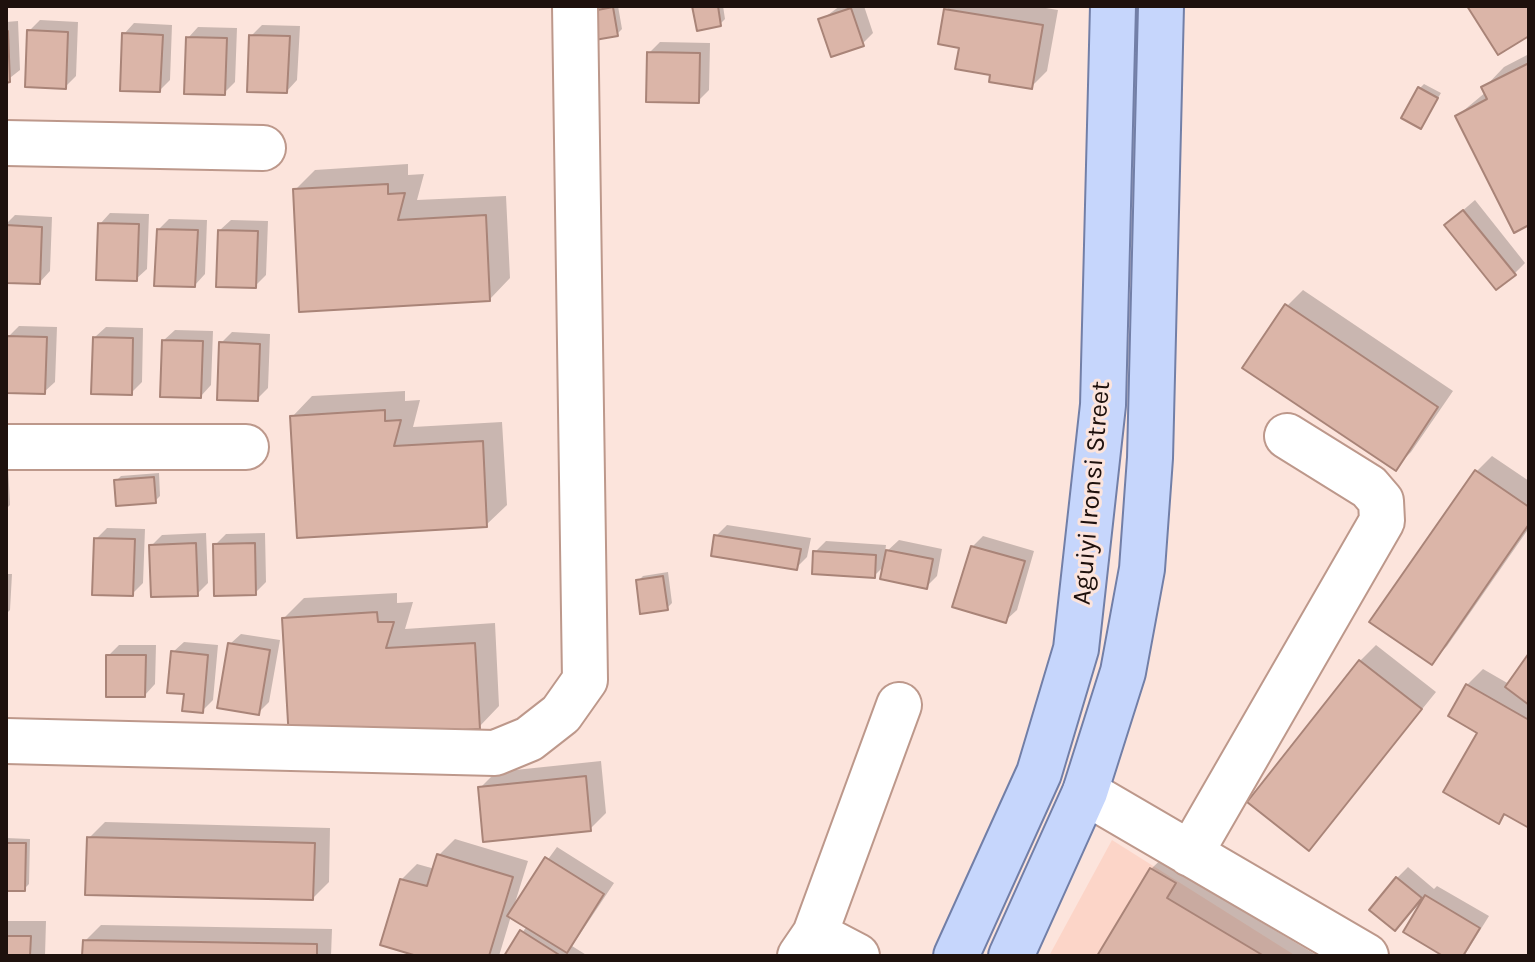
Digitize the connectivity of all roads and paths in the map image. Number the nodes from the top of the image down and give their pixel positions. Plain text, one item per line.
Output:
1 (575, 6) edge
2 (1113, 6) edge
3 (1161, 6) edge
4 (6, 143) edge
5 (263, 148) dead end
6 (1287, 436) dead end
7 (6, 447) edge
8 (246, 447) dead end
9 (899, 705) dead end
10 (6, 741) edge
11 (1085, 792) junction
12 (1190, 854) junction
13 (808, 945) edge
14 (1015, 954) edge
15 (857, 956) edge
16 (956, 956) edge
17 (1366, 956) edge

1 - 10 street
2 - 16 main road, Aguiyi Ironsi Street
3 - 11 main road, Aguiyi Ironsi Street
4 - 5 street
6 - 12 street
7 - 8 street
9 - 13 street
11 - 12 street
11 - 14 main road, Aguiyi Ironsi Street
12 - 17 street
13 - 15 street

